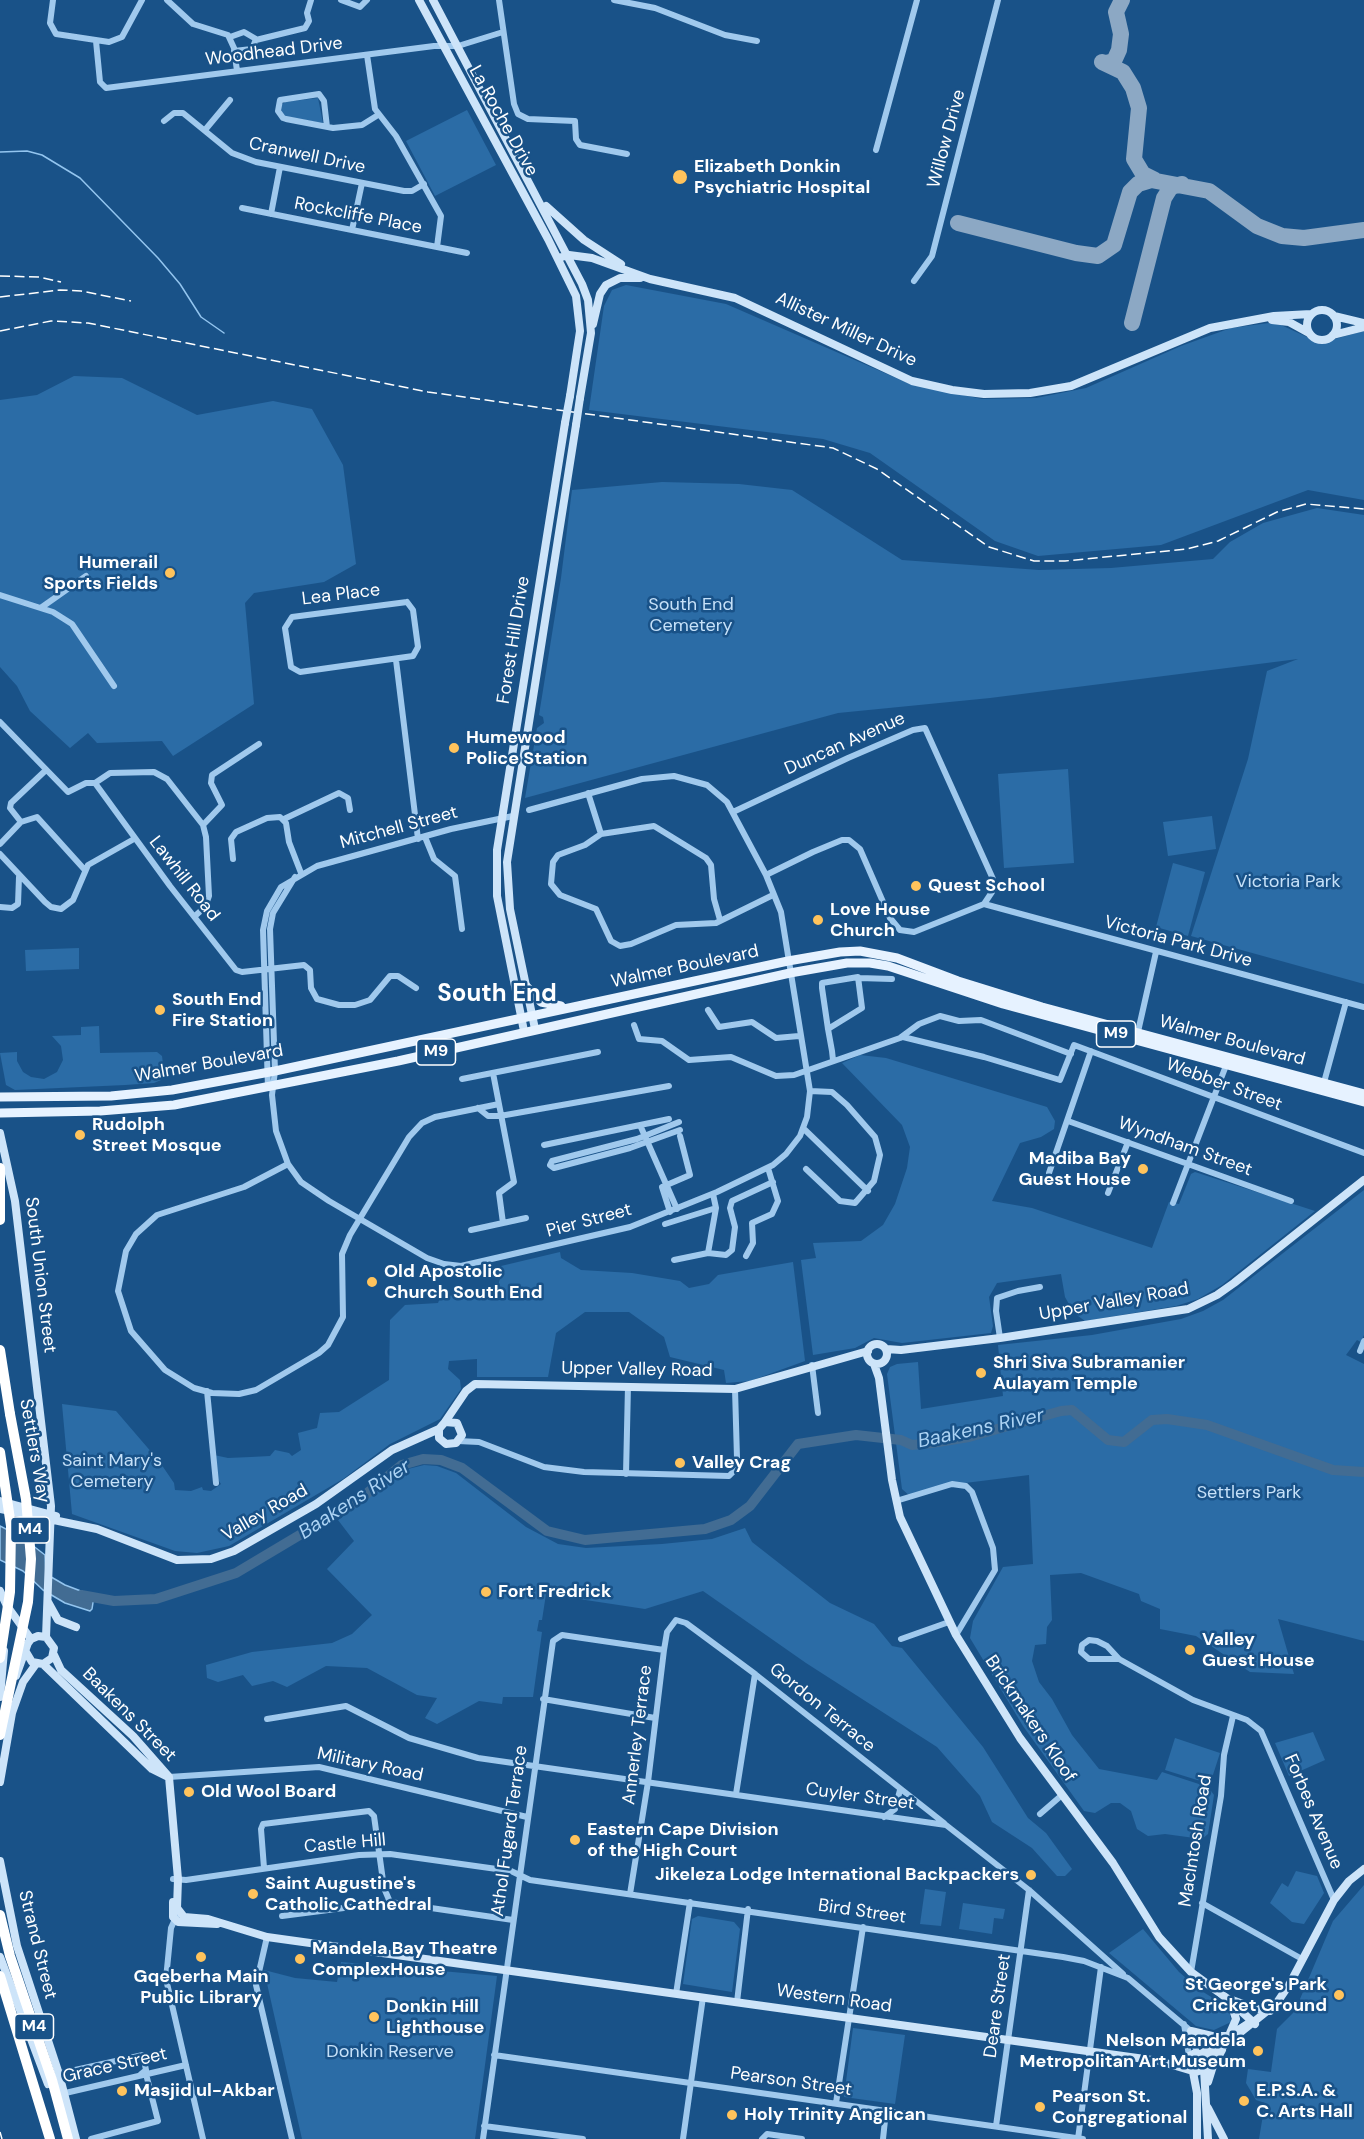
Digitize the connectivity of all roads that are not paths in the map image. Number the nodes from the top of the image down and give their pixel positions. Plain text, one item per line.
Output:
1 (53, 0) edge
2 (142, 0) edge
3 (311, 0) edge
4 (341, 0) edge
5 (367, 0) edge
6 (419, 0) edge
7 (433, 0) edge
8 (499, 0) edge
9 (614, 0) edge
10 (917, 0) edge
11 (998, 0) edge
12 (172, 2) edge
13 (503, 32) junction
14 (230, 37) junction
15 (256, 40) junction
16 (96, 41) junction
17 (757, 41) dead end
18 (443, 46) junction
19 (458, 46) junction
20 (234, 51) junction
21 (367, 55) junction
22 (237, 71) junction
23 (230, 100) dead end
24 (378, 115) junction
25 (164, 121) dead end
26 (327, 127) junction
27 (205, 129) junction
28 (876, 150) dead end
29 (627, 154) dead end
30 (280, 167) junction
31 (362, 183) junction
32 (424, 184) junction
33 (539, 199) junction
34 (242, 208) dead end
35 (272, 214) junction
36 (352, 230) junction
37 (437, 247) junction
38 (467, 253) dead end
39 (569, 255) junction
40 (558, 258) junction
41 (648, 278) junction
42 (914, 281) dead end
43 (1311, 314) junction
44 (1334, 316) junction
45 (1256, 319) junction
46 (1364, 325) edge
47 (591, 333) junction
48 (1309, 333) junction
49 (1333, 335) junction
50 (86, 576) dead end
51 (0, 595) edge
52 (42, 607) junction
53 (396, 660) junction
54 (114, 686) dead end
55 (0, 722) edge
56 (259, 744) dead end
57 (46, 770) junction
58 (94, 783) junction
59 (588, 793) junction
60 (350, 810) dead end
61 (529, 810) dead end
62 (733, 812) junction
63 (513, 816) junction
64 (502, 818) junction
65 (284, 819) junction
66 (21, 822) junction
67 (203, 825) junction
68 (601, 834) junction
69 (425, 837) junction
70 (134, 839) junction
71 (418, 839) junction
72 (0, 843) edge
73 (0, 854) edge
74 (233, 859) dead end
75 (84, 869) junction
76 (298, 875) junction
77 (766, 875) junction
78 (19, 876) junction
79 (773, 895) junction
80 (984, 904) junction
81 (0, 907) edge
82 (195, 916) junction
83 (720, 920) junction
84 (462, 928) dead end
85 (1156, 952) junction
86 (788, 962) junction
87 (263, 969) junction
88 (271, 969) junction
89 (790, 973) junction
90 (860, 978) junction
91 (892, 979) dead end
92 (526, 986) junction
93 (416, 988) dead end
94 (1346, 1002) junction
95 (571, 1007) junction
96 (1364, 1007) edge
97 (708, 1010) dead end
98 (532, 1016) junction
99 (521, 1018) junction
100 (634, 1025) dead end
101 (535, 1029) junction
102 (828, 1029) junction
103 (524, 1031) junction
104 (799, 1036) junction
105 (1137, 1036) junction
106 (903, 1037) junction
107 (1091, 1051) junction
108 (597, 1052) dead end
109 (1071, 1054) junction
110 (833, 1060) junction
111 (1228, 1061) junction
112 (806, 1071) junction
113 (271, 1072) junction
114 (493, 1073) junction
115 (462, 1079) dead end
116 (669, 1086) dead end
117 (1323, 1087) junction
118 (272, 1089) junction
119 (810, 1091) junction
120 (1364, 1094) edge
121 (0, 1097) edge
122 (1213, 1098) junction
123 (1364, 1102) edge
124 (499, 1104) junction
125 (478, 1108) junction
126 (0, 1113) edge
127 (497, 1116) junction
128 (669, 1119) dead end
129 (1068, 1121) junction
130 (679, 1122) dead end
131 (640, 1125) junction
132 (803, 1128) junction
133 (0, 1133) edge
134 (647, 1139) junction
135 (1128, 1142) junction
136 (544, 1145) dead end
137 (1364, 1153) edge
138 (288, 1164) junction
139 (1188, 1164) junction
140 (0, 1168) edge
141 (768, 1168) junction
142 (806, 1169) dead end
143 (1049, 1173) dead end
144 (1364, 1180) edge
145 (772, 1182) junction
146 (667, 1184) junction
147 (868, 1191) junction
148 (1108, 1193) dead end
149 (713, 1194) junction
150 (1291, 1201) dead end
151 (1173, 1203) dead end
152 (716, 1208) junction
153 (677, 1209) junction
154 (670, 1212) junction
155 (526, 1218) dead end
156 (360, 1219) junction
157 (0, 1220) edge
158 (503, 1223) junction
159 (665, 1224) dead end
160 (471, 1230) dead end
161 (708, 1253) junction
162 (747, 1256) dead end
163 (674, 1260) dead end
164 (1040, 1287) dead end
165 (1000, 1338) junction
166 (1364, 1341) edge
167 (0, 1350) edge
168 (1360, 1351) dead end
169 (878, 1357) junction
170 (812, 1365) junction
171 (628, 1386) junction
172 (735, 1389) junction
173 (207, 1391) junction
174 (460, 1403) junction
175 (818, 1413) dead end
176 (457, 1423) junction
177 (442, 1426) junction
178 (426, 1435) junction
179 (440, 1440) junction
180 (458, 1441) junction
181 (0, 1452) edge
182 (626, 1474) junction
183 (216, 1483) dead end
184 (0, 1501) edge
185 (896, 1501) junction
186 (0, 1509) edge
187 (52, 1517) junction
188 (0, 1591) edge
189 (48, 1599) junction
190 (7, 1606) junction
191 (676, 1620) joint
192 (949, 1622) junction
193 (76, 1627) dead end
194 (956, 1635) junction
195 (46, 1637) junction
196 (31, 1639) junction
197 (901, 1639) dead end
198 (664, 1650) junction
199 (26, 1652) junction
200 (54, 1655) junction
201 (0, 1658) edge
202 (1119, 1659) junction
203 (39, 1664) junction
204 (755, 1674) junction
205 (0, 1697) edge
206 (543, 1699) junction
207 (0, 1708) edge
208 (1233, 1716) junction
209 (655, 1718) junction
210 (267, 1719) dead end
211 (0, 1735) edge
212 (533, 1767) junction
213 (169, 1777) junction
214 (0, 1782) edge
215 (648, 1782) junction
216 (900, 1790) junction
217 (736, 1794) junction
218 (1062, 1796) junction
219 (1040, 1814) dead end
220 (527, 1817) junction
221 (884, 1817) junction
222 (946, 1825) junction
223 (380, 1854) junction
224 (0, 1861) edge
225 (264, 1868) junction
226 (1364, 1869) edge
227 (519, 1873) junction
228 (176, 1879) junction
229 (1029, 1890) junction
230 (630, 1894) junction
231 (1334, 1900) junction
232 (390, 1902) junction
233 (690, 1902) junction
234 (1202, 1903) junction
235 (748, 1910) junction
236 (0, 1915) edge
237 (177, 1915) junction
238 (282, 1916) dead end
239 (513, 1920) junction
240 (863, 1927) junction
241 (267, 1937) junction
242 (1021, 1950) junction
243 (0, 1957) edge
244 (1302, 1959) junction
245 (1101, 1967) junction
246 (505, 1970) junction
247 (1191, 1972) junction
248 (0, 1976) edge
249 (1128, 1978) junction
250 (1219, 1993) junction
251 (676, 1994) junction
252 (703, 1997) junction
253 (1228, 1999) junction
254 (737, 2002) junction
255 (1270, 2011) junction
256 (848, 2018) junction
257 (1256, 2021) junction
258 (1184, 2024) junction
259 (1191, 2031) junction
260 (1227, 2039) junction
261 (1007, 2040) junction
262 (1088, 2051) junction
263 (495, 2055) junction
264 (1159, 2061) junction
265 (1196, 2062) junction
266 (186, 2065) junction
267 (1173, 2066) junction
268 (59, 2074) junction
269 (143, 2074) junction
270 (45, 2077) junction
271 (691, 2083) junction
272 (1197, 2093) junction
273 (64, 2094) junction
274 (52, 2096) junction
275 (1207, 2101) junction
276 (836, 2103) junction
277 (886, 2111) junction
278 (484, 2126) junction
279 (996, 2126) junction
280 (50, 2139) edge
281 (66, 2139) edge
282 (76, 2139) edge
283 (91, 2139) edge
284 (203, 2139) edge
285 (292, 2139) edge
286 (483, 2139) edge
287 (583, 2139) edge
288 (683, 2139) edge
289 (762, 2139) edge
290 (802, 2139) edge
291 (883, 2139) edge
292 (1080, 2139) edge
293 (1197, 2139) edge
294 (1208, 2139) edge
295 (1224, 2139) edge

1 - 16 street
2 - 16 street
3 - 15 street
4 - 5 street
6 - 18 street, La Roche Drive
7 - 19 street, La Roche Drive
8 - 13 street
9 - 17 street
10 - 28 street
11 - 42 street, Willow Drive
12 - 14 street
13 - 19 street
13 - 29 street
14 - 15 street
14 - 20 street
15 - 20 street
16 - 22 street, Woodhead Drive
18 - 19 street
18 - 21 street, Woodhead Drive
18 - 40 street, La Roche Drive
19 - 33 street, La Roche Drive
20 - 22 street
21 - 22 street, Woodhead Drive
21 - 24 street
23 - 27 street
24 - 26 street
24 - 32 street
25 - 27 street, Cranwell Drive
26 - 26 street
27 - 30 street, Cranwell Drive
30 - 31 street, Cranwell Drive
30 - 35 street
31 - 32 street, Cranwell Drive
31 - 36 street
32 - 37 street
33 - 39 street, La Roche Drive
33 - 41 street
34 - 35 street, Rockcliffe Place
35 - 36 street, Rockcliffe Place
36 - 37 street, Rockcliffe Place
37 - 38 street, Rockcliffe Place
39 - 40 street, Allister Miller Drive
39 - 41 street, Allister Miller Drive
39 - 47 street, Forest Hill Drive
40 - 64 street, Forest Hill Drive, bridge
41 - 45 street, Allister Miller Drive
41 - 47 street
43 - 44 street
43 - 45 street, Allister Miller Drive
43 - 48 street
44 - 46 street
44 - 49 street
45 - 48 street, Allister Miller Drive
46 - 49 street
47 - 63 street, Forest Hill Drive, bridge
48 - 49 street
50 - 52 street
51 - 52 street
52 - 54 street
53 - 53 street, Lea Place
53 - 71 street
55 - 57 street
56 - 67 street
57 - 58 street
57 - 66 street
58 - 67 street
58 - 70 street, Lawhill Road
59 - 61 street
59 - 62 street
59 - 68 street
60 - 65 street
62 - 77 street
62 - 80 street, Duncan Avenue
63 - 64 street, Mitchell Street
63 - 92 street, Forest Hill Drive
64 - 69 street, Mitchell Street
64 - 99 street, Forest Hill Drive
65 - 74 street
65 - 76 street
66 - 72 street
66 - 75 street
67 - 82 street
68 - 83 street
68 - 83 street
69 - 71 street, Mitchell Street
69 - 84 street
70 - 75 street
70 - 82 street, Lawhill Road
71 - 76 street, Mitchell Street
73 - 78 street
75 - 78 street
76 - 87 street, Mitchell Street
76 - 88 street
77 - 79 street
77 - 80 street
78 - 81 street
79 - 83 street
79 - 86 street
80 - 85 street, Victoria Park Drive
82 - 87 street, Lawhill Road
85 - 94 street, Victoria Park Drive
85 - 105 street
86 - 89 street, Pier Street
86 - 95 main road, Walmer Boulevard / M9
86 - 105 main road, Walmer Boulevard / M9
87 - 88 street
87 - 113 street, Mitchell Street
88 - 93 street
88 - 113 street
89 - 101 main road, Walmer Boulevard / M9
89 - 104 street, Pier Street
89 - 105 main road, Walmer Boulevard / M9
90 - 91 street
90 - 102 street
90 - 102 street
92 - 95 main road
92 - 98 street, Forest Hill Drive
94 - 96 street, Victoria Park Drive
94 - 117 street
95 - 98 main road, Walmer Boulevard / M9
97 - 104 street
98 - 99 main road, Walmer Boulevard / M9
98 - 101 street, Forest Hill Drive
99 - 103 street, Forest Hill Drive
99 - 113 main road, Walmer Boulevard / M9
100 - 112 street
101 - 103 main road, Walmer Boulevard / M9
102 - 110 street
103 - 118 main road, Walmer Boulevard / M9
104 - 112 street, Pier Street
105 - 111 main road, Walmer Boulevard / M9
106 - 109 street
106 - 109 street
106 - 110 street
107 - 109 street, Webber Street
107 - 122 street, Webber Street
107 - 129 street
108 - 114 street
110 - 112 street
111 - 117 main road, Walmer Boulevard / M9
111 - 122 street
112 - 119 street, Pier Street
113 - 118 street, Pier Street
113 - 121 main road, Walmer Boulevard / M9
114 - 115 street
114 - 124 street
116 - 127 street
117 - 120 main road, Walmer Boulevard / M9
117 - 123 main road, Walmer Boulevard / M9
118 - 126 main road, Walmer Boulevard / M9
118 - 138 street, Pier Street
119 - 132 street, Pier Street
119 - 147 street
122 - 137 street, Webber Street
122 - 139 street
124 - 125 street
124 - 127 street
125 - 127 street
125 - 156 street
127 - 158 street
128 - 131 street
129 - 135 street, Wyndham Street
129 - 143 street
130 - 134 street
131 - 134 street
131 - 136 street
132 - 141 street, Pier Street
132 - 147 street
133 - 187 street, South Union Street
134 - 134 street
134 - 146 street
134 - 146 street
135 - 139 street, Wyndham Street
135 - 148 street
138 - 156 street, Pier Street
138 - 173 street
139 - 150 street, Wyndham Street
139 - 151 street
140 - 157 highway
141 - 145 street
141 - 149 street, Pier Street
142 - 147 street
144 - 165 street, Upper Valley Road
145 - 161 street
145 - 162 street
146 - 153 street
146 - 154 street
149 - 152 street
149 - 153 street, Pier Street
152 - 159 street
152 - 161 street
153 - 154 street, Pier Street
154 - 156 street, Pier Street
155 - 158 street
156 - 173 street
158 - 160 street
161 - 163 street
164 - 165 street
165 - 169 street, Upper Valley Road
166 - 168 street
167 - 211 highway, Settlers Way / M4, bridge
169 - 170 street, Upper Valley Road
169 - 185 street, Brickmakers Kloof
170 - 172 street, Upper Valley Road
170 - 175 street
171 - 172 street, Upper Valley Road
171 - 174 street, Upper Valley Road
171 - 182 street
172 - 182 street
173 - 183 street
174 - 176 street
174 - 177 street, Upper Valley Road
176 - 177 street
176 - 180 street
177 - 178 street, Valley Road
177 - 179 street
178 - 179 street
178 - 187 street, Valley Road
179 - 180 street
180 - 182 street
181 - 201 highway, Settlers Way / M4, bridge
184 - 187 street, Valley Road
185 - 192 street, Brickmakers Kloof
185 - 194 street
186 - 187 street, Valley Road
187 - 189 street, South Union Street
188 - 190 street
189 - 193 street
189 - 195 street, South Union Street
190 - 196 street
190 - 205 street
191 - 198 street, Annerley Terrace
191 - 204 street, Gordon Terrace
192 - 194 street, Brickmakers Kloof
192 - 197 street
194 - 218 street, Brickmakers Kloof
195 - 196 street
195 - 200 street
196 - 199 street
198 - 206 street, Athol Fugard Terrace
198 - 209 street, Annerley Terrace
199 - 203 street
199 - 207 street
200 - 203 street
200 - 213 street, Baakens Street
202 - 202 street
202 - 208 street
203 - 213 street, Baakens Street
203 - 214 street
204 - 216 street, Gordon Terrace
204 - 217 street
206 - 209 street
206 - 212 street, Athol Fugard Terrace
208 - 231 street, Forbes Avenue
208 - 234 street, MacIntosh Road
209 - 215 street, Annerley Terrace
210 - 212 street, Cuyler Street
212 - 215 street, Cuyler Street
212 - 220 street, Athol Fugard Terrace
213 - 220 street, Military Road
213 - 228 street
215 - 217 street, Cuyler Street
215 - 230 street, Annerley Terrace
216 - 221 street
216 - 222 street, Gordon Terrace
217 - 221 street, Cuyler Street
218 - 219 street
218 - 247 street, Brickmakers Kloof
220 - 227 street, Athol Fugard Terrace
221 - 222 street, Cuyler Street
222 - 229 street
223 - 225 street, Castle Hill
223 - 225 street
223 - 227 street, Castle Hill
223 - 232 street
224 - 268 street, Strand Street
225 - 228 street, Castle Hill
226 - 231 street
227 - 230 street, Bird Street
227 - 239 street, Athol Fugard Terrace
228 - 237 street
229 - 242 street, Deare Street
229 - 249 street
230 - 233 street, Bird Street
231 - 244 street
232 - 238 street
232 - 239 street
233 - 235 street, Bird Street
233 - 251 street
234 - 244 street
234 - 247 street, MacIntosh Road
235 - 240 street, Bird Street
235 - 254 street
236 - 281 highway, M4, bridge
237 - 241 street, Western Road
237 - 266 street
239 - 246 street, Athol Fugard Terrace
240 - 242 street, Bird Street
240 - 256 street
241 - 246 street, Western Road
241 - 285 street
242 - 245 street, Bird Street
242 - 261 street, Deare Street
243 - 270 street, Strand Street
244 - 255 street
245 - 249 street, Bird Street
245 - 262 street
246 - 251 street, Western Road
246 - 263 street, Athol Fugard Terrace
247 - 250 street, Brickmakers Kloof
248 - 280 highway, M4
249 - 258 street, Bird Street
250 - 253 street, Brickmakers Kloof
250 - 260 street
251 - 252 street, Western Road
252 - 254 street, Western Road
252 - 271 street
253 - 255 street
253 - 257 street, Brickmakers Kloof
254 - 256 street, Western Road
255 - 257 street
256 - 261 street, Western Road
256 - 276 street
257 - 260 street
258 - 259 street, Bird Street
258 - 265 street
259 - 260 street
259 - 265 street, Bird Street
260 - 265 street
260 - 275 street
261 - 262 street, Western Road
261 - 279 street, Deare Street
262 - 264 street, Western Road
262 - 292 street
263 - 271 street, Pearson Street
263 - 278 street, Athol Fugard Terrace
264 - 265 street, Western Road
264 - 267 street, Western Road
265 - 267 street, Western Road
265 - 272 street
265 - 275 street
266 - 269 street, Grace Street
266 - 284 street
267 - 272 street
268 - 269 street
268 - 270 street
268 - 273 street, Strand Street
269 - 273 street, Grace Street
269 - 283 street
270 - 274 street, Strand Street
271 - 276 street, Pearson Street
271 - 288 street
272 - 293 street
273 - 274 street, Grace Street
273 - 282 street, Strand Street
274 - 281 street, Strand Street
275 - 294 street
275 - 295 street
276 - 277 street, Pearson Street
277 - 279 street, Pearson Street
277 - 291 street
278 - 286 street, Athol Fugard Terrace
278 - 287 street
279 - 292 street, Pearson Street
289 - 290 street

